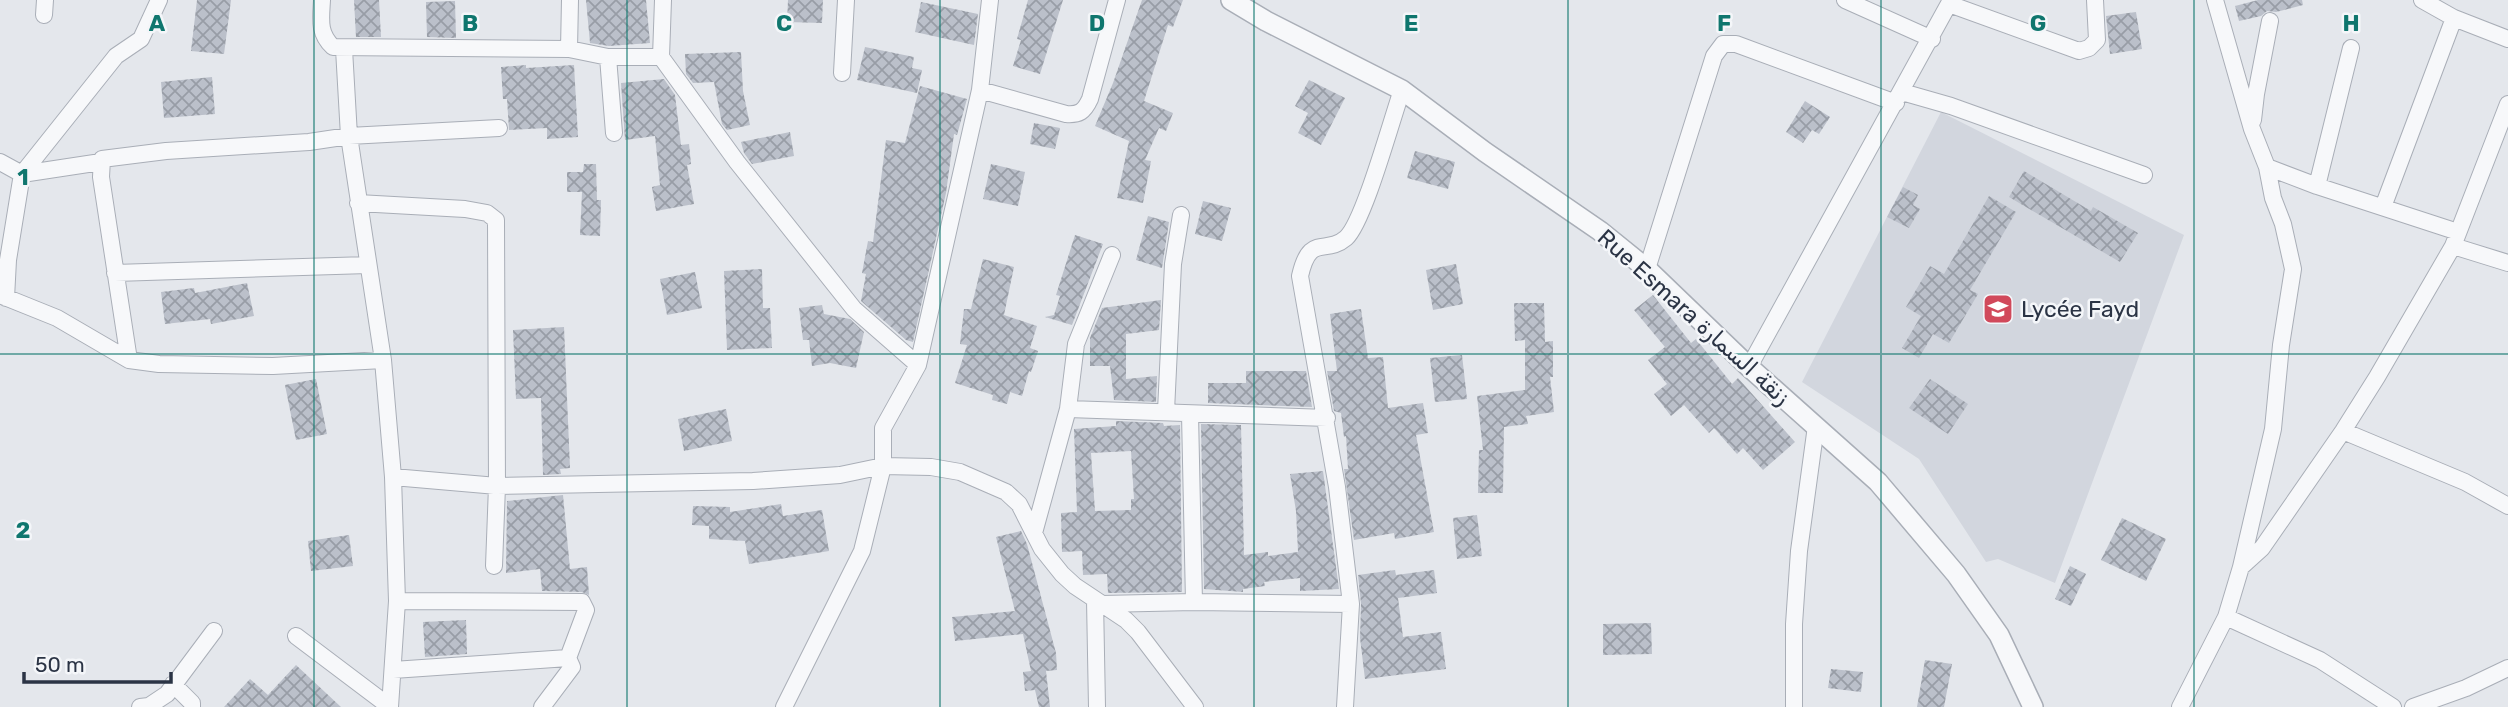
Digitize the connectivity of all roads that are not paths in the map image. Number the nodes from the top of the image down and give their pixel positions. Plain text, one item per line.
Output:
1 (159, 0) edge
2 (322, 0) edge
3 (570, 0) edge
4 (663, 0) edge
5 (846, 0) edge
6 (990, 0) edge
7 (1117, 0) edge
8 (1231, 0) edge
9 (1845, 0) edge
10 (2095, 0) edge
11 (2215, 0) edge
12 (2422, 0) edge
13 (1950, 2) edge
14 (2454, 18) junction
15 (2270, 21) dead end
16 (1932, 39) junction
17 (2508, 39) edge
18 (569, 48) junction
19 (2351, 48) dead end
20 (344, 49) junction
21 (608, 57) junction
22 (661, 57) junction
23 (842, 73) dead end
24 (980, 90) junction
25 (1402, 90) junction
26 (1899, 97) junction
27 (2508, 104) edge
28 (499, 128) dead end
29 (2252, 129) junction
30 (614, 134) dead end
31 (2502, 135) edge
32 (349, 136) junction
33 (0, 162) edge
34 (101, 162) junction
35 (2267, 167) junction
36 (22, 174) junction
37 (2144, 175) dead end
38 (2317, 186) junction
39 (358, 203) junction
40 (2383, 207) junction
41 (1181, 215) dead end
42 (2455, 239) junction
43 (1112, 255) dead end
44 (2508, 262) edge
45 (368, 265) junction
46 (1647, 269) junction
47 (115, 273) junction
48 (3, 296) edge
49 (128, 360) junction
50 (383, 360) junction
51 (918, 365) junction
52 (1749, 367) junction
53 (1068, 409) junction
54 (1166, 411) junction
55 (1190, 414) junction
56 (1327, 418) junction
57 (1816, 426) junction
58 (2343, 431) junction
59 (883, 466) junction
60 (393, 477) junction
61 (497, 486) junction
62 (2508, 506) edge
63 (1034, 533) junction
64 (494, 566) dead end
65 (2241, 567) junction
66 (397, 601) junction
67 (1099, 602) junction
68 (1194, 602) junction
69 (1351, 604) junction
70 (2226, 617) junction
71 (214, 631) dead end
72 (296, 636) dead end
73 (568, 658) junction
74 (2508, 668) edge
75 (393, 670) junction
76 (173, 684) junction
77 (2385, 705) edge
78 (194, 706) edge
79 (140, 707) edge
80 (390, 707) edge
81 (542, 707) edge
82 (784, 707) edge
83 (1097, 707) edge
84 (1195, 707) edge
85 (1345, 707) edge
86 (1794, 707) edge
87 (2033, 707) edge
88 (2180, 707) edge
89 (2413, 707) edge

1 - 36 street
2 - 20 street
3 - 18 street
4 - 22 street
5 - 23 street
6 - 24 street
7 - 24 street
8 - 25 street, Rue Esmara زنقة السمارة
9 - 16 street
10 - 13 street
11 - 29 street
12 - 14 street
13 - 16 street
14 - 17 street
14 - 40 street
15 - 29 street
16 - 26 street
18 - 20 street
18 - 21 street
19 - 38 street
20 - 32 street
21 - 22 street
21 - 30 street
22 - 51 street
24 - 51 street
25 - 46 street, Rue Esmara زنقة السمارة
25 - 56 street
26 - 37 street
26 - 46 street
26 - 52 street
27 - 31 street
28 - 32 street
29 - 35 street
31 - 42 street
32 - 34 street
32 - 39 street
33 - 36 street
34 - 36 street
34 - 47 street
35 - 38 street
35 - 65 street
36 - 48 street
38 - 40 street
39 - 45 street
39 - 61 street
40 - 42 street
41 - 54 street
42 - 44 street
42 - 58 street
43 - 53 street
45 - 47 street
45 - 50 street
46 - 52 street, Rue Esmara زنقة السمارة
47 - 49 street
48 - 49 street
49 - 50 street
50 - 60 street
51 - 59 street
52 - 57 street, Rue Esmara زنقة السمارة
53 - 54 street
53 - 63 street
54 - 55 street
55 - 56 street
55 - 68 street
56 - 69 street
57 - 86 street
57 - 87 street, Rue Esmara زنقة السمارة
58 - 62 street
58 - 65 street
59 - 61 street
59 - 63 street
59 - 82 street
60 - 61 street
60 - 66 street
61 - 64 street
63 - 67 street
65 - 70 street
66 - 73 street
66 - 75 street
67 - 68 street
67 - 83 street
67 - 84 street
68 - 69 street
69 - 85 street
70 - 77 street
70 - 88 street
71 - 76 street
72 - 80 street
73 - 75 street
73 - 81 street
74 - 89 street
75 - 80 street
76 - 78 street
76 - 79 street

